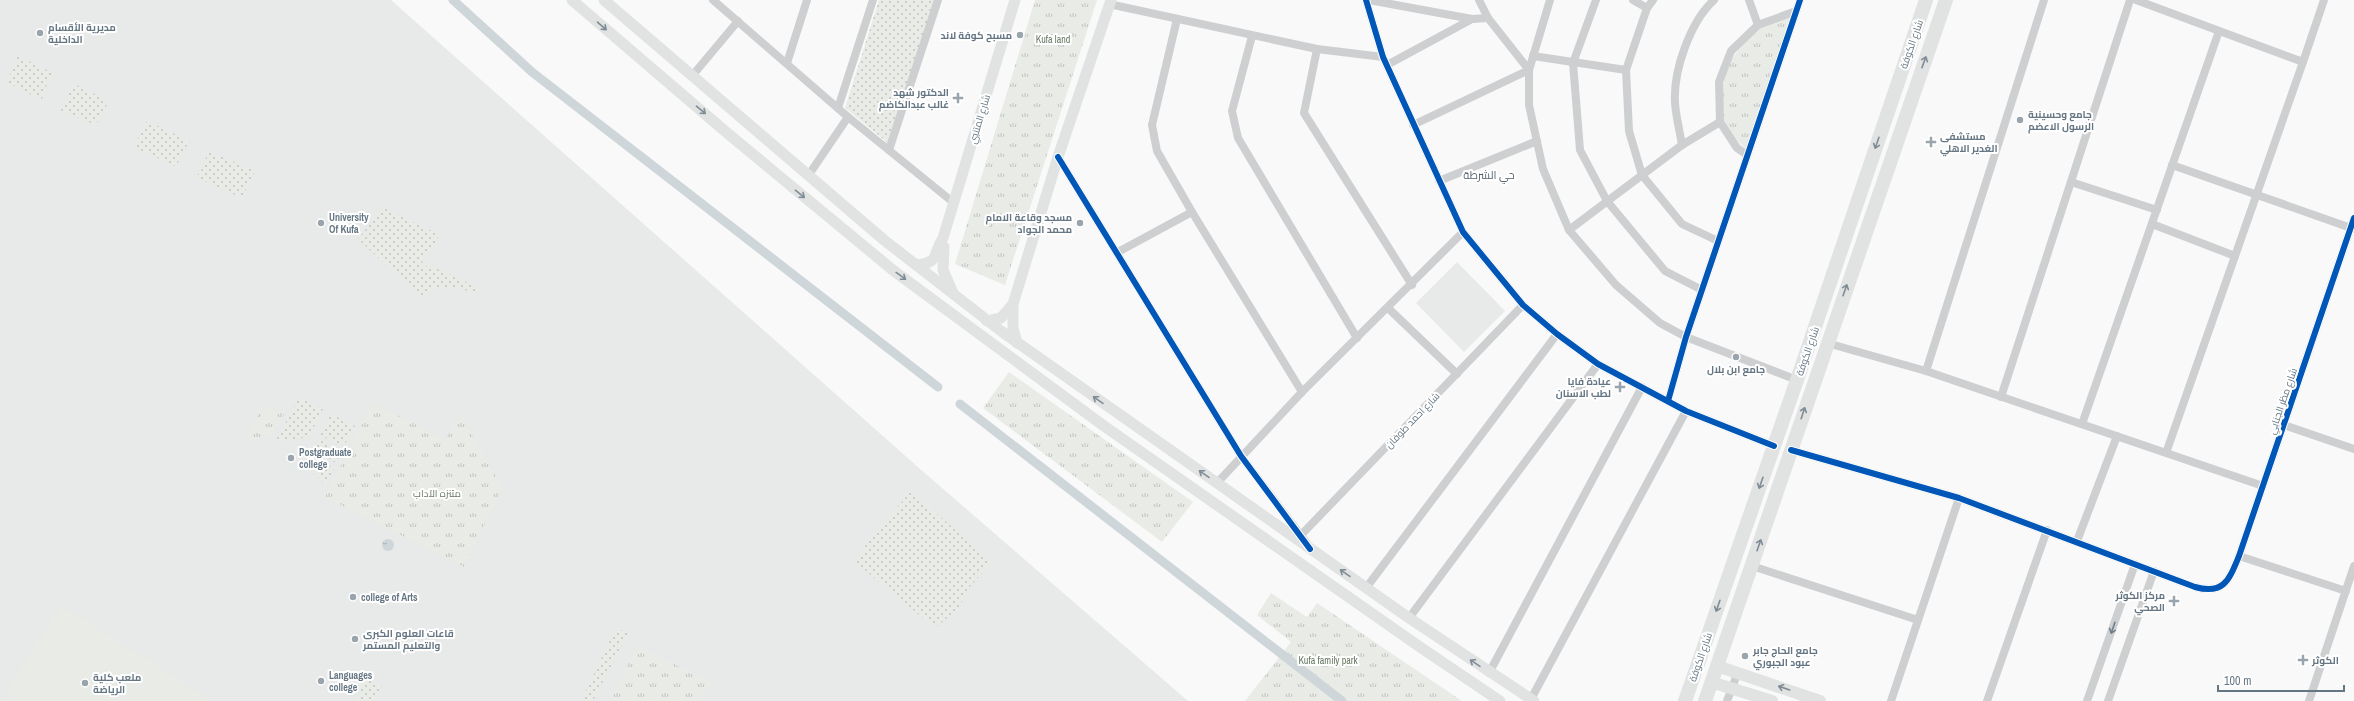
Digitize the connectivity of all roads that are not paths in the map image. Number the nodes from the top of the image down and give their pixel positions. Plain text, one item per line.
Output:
1 (572, 0) edge
2 (604, 0) edge
3 (713, 0) edge
4 (807, 0) edge
5 (873, 0) edge
6 (938, 0) edge
7 (1015, 0) edge
8 (1366, 0) edge
9 (1369, 0) edge
10 (1479, 0) edge
11 (1550, 0) edge
12 (1596, 0) edge
13 (1633, 0) edge
14 (1653, 0) edge
15 (1714, 0) edge
16 (1749, 0) edge
17 (1800, 0) edge
18 (1926, 0) edge
19 (1946, 0) edge
20 (2044, 0) edge
21 (2130, 0) edge
22 (2136, 0) edge
23 (2324, 0) edge
24 (1110, 2) edge
25 (1647, 8) junction
26 (1796, 12) junction
27 (1488, 18) junction
28 (1177, 19) junction
29 (1472, 19) junction
30 (738, 21) junction
31 (1758, 25) junction
32 (2219, 31) junction
33 (1252, 36) junction
34 (1316, 49) junction
35 (1533, 56) junction
36 (1383, 57) junction
37 (1904, 62) junction
38 (2303, 62) junction
39 (787, 63) junction
40 (1573, 63) junction
41 (1387, 65) junction
42 (1529, 70) junction
43 (1626, 70) junction
44 (692, 76) junction
45 (1915, 89) junction
46 (838, 108) junction
47 (848, 117) junction
48 (1720, 122) junction
49 (1883, 124) junction
50 (1413, 125) junction
51 (1537, 141) junction
52 (1682, 145) junction
53 (889, 150) junction
54 (1747, 155) junction
55 (1891, 156) junction
56 (1058, 157) junction
57 (2172, 165) junction
58 (808, 176) junction
59 (1642, 176) junction
60 (1439, 181) junction
61 (2071, 182) junction
62 (2257, 194) junction
63 (1607, 202) junction
64 (954, 203) junction
65 (2157, 210) junction
66 (1192, 212) junction
67 (2354, 218) edge
68 (2152, 224) junction
69 (2351, 228) junction
70 (1569, 230) junction
71 (1463, 232) junction
72 (944, 238) junction
73 (1718, 241) junction
74 (1118, 252) junction
75 (2235, 256) junction
76 (916, 265) junction
77 (1412, 284) junction
78 (1702, 290) junction
79 (953, 294) junction
80 (1013, 304) junction
81 (1523, 305) junction
82 (1388, 308) junction
83 (987, 320) junction
84 (1557, 334) junction
85 (1686, 337) junction
86 (1357, 338) junction
87 (1017, 342) junction
88 (1827, 342) junction
89 (1598, 364) junction
90 (1926, 371) junction
91 (1457, 374) junction
92 (1797, 380) junction
93 (1642, 387) junction
94 (1302, 392) junction
95 (2001, 397) junction
96 (1668, 402) junction
97 (1686, 411) junction
98 (2082, 424) junction
99 (2284, 425) junction
100 (2117, 436) junction
101 (1774, 446) junction
102 (2354, 449) edge
103 (1791, 450) junction
104 (2166, 453) junction
105 (1241, 456) junction
106 (1217, 483) junction
107 (2263, 486) junction
108 (1959, 498) junction
109 (1244, 502) junction
110 (1236, 517) junction
111 (2047, 530) junction
112 (1301, 535) junction
113 (2077, 541) junction
114 (1310, 549) junction
115 (2239, 556) junction
116 (2135, 564) junction
117 (1752, 566) junction
118 (2354, 566) edge
119 (2154, 571) junction
120 (1366, 588) junction
121 (2346, 591) junction
122 (1409, 618) junction
123 (1918, 620) junction
124 (1717, 666) junction
125 (1738, 672) junction
126 (1489, 673) junction
127 (1711, 682) junction
128 (1732, 687) junction
129 (1532, 700) edge
130 (1500, 701) edge
131 (1685, 701) edge
132 (1705, 701) edge
133 (1727, 701) edge
134 (1772, 701) edge
135 (1820, 701) edge
136 (1891, 701) edge
137 (1987, 701) edge
138 (2087, 701) edge
139 (2108, 701) edge
140 (2309, 701) edge

1 -> 110 main road
2 - 44 main road
3 - 30 street
4 - 39 street
5 - 46 street
6 - 53 street
7 - 64 main road, شارع المتنبي
8 - 36 street
9 - 29 street
10 - 27 street
11 - 35 street
12 - 40 street
13 - 25 street
14 - 25 street
15 - 52 street
16 - 31 street
17 - 26 street
18 - 37 highway, شارع الكوفة
45 -> 19 highway, شارع الكوفة
20 - 90 street
21 - 61 street
22 - 32 street
23 - 38 street
24 - 28 street
24 - 56 main road
25 - 43 street
26 - 31 street
26 - 54 street
27 - 29 street
27 - 42 street
28 - 33 street
28 - 66 street
29 - 41 street
30 - 39 street
30 - 44 street
31 - 48 street
32 - 38 street
32 - 57 street
33 - 34 street
33 - 86 street
34 - 36 street
34 - 77 street
35 - 40 street
35 - 42 street
36 - 41 street
37 - 45 highway
37 - 49 highway, شارع الكوفة
38 - 62 street
39 - 46 street
40 - 43 street
40 - 63 street
41 - 50 street
42 - 50 street
42 - 51 street
43 - 59 street
44 - 58 main road
45 - 55 highway, شارع الكوفة
46 - 47 street
47 - 53 street
47 - 58 street
48 - 52 street
48 - 54 street
49 - 55 highway
49 -> 92 highway, شارع الكوفة
50 - 60 street
51 - 60 street
51 - 70 street
52 - 59 street
53 - 64 street
54 - 73 street
88 -> 55 highway, شارع الكوفة
56 - 74 street
56 - 80 main road
57 - 62 street
57 - 65 street
58 - 76 main road
59 - 63 street
59 - 73 street
60 - 71 street
61 - 65 street
61 - 95 street
62 - 69 street
62 - 75 street
63 - 70 street
63 - 78 street
64 - 72 main road, شارع المتنبي
65 - 68 street
66 - 74 street
66 - 94 street
67 - 69 street, شارع مظر الجنابي
68 - 75 street
68 - 98 street
69 - 99 street, شارع مظر الجنابي
70 - 85 street
71 - 77 street
71 - 81 street
72 - 76 main road, شارع المتنبي
72 - 79 main road, شارع المتنبي
73 - 78 street
74 - 105 street
75 - 104 street
76 - 79 main road
77 - 82 street
78 - 85 street
79 - 83 main road
80 - 83 main road
80 - 87 main road
81 - 84 street
81 - 91 street, شارع احمد طوفان
82 - 86 street
82 - 91 street
83 - 87 main road
84 - 89 street
84 - 120 street
85 - 92 street
85 - 96 street
86 - 94 street
106 -> 87 main road
88 - 90 street
103 -> 88 highway, شارع الكوفة
89 - 93 street
89 - 122 street
90 - 95 street
91 - 112 street, شارع احمد طوفان
92 - 101 highway, شارع الكوفة
93 - 96 street
93 - 126 street
94 - 105 street
95 - 98 street
96 - 97 street
97 - 101 street
97 - 129 street
98 - 100 street
99 - 102 street
99 - 107 street, شارع مظر الجنابي
100 - 104 street
100 - 113 street
101 -> 131 highway, شارع الكوفة
103 - 108 street
117 -> 103 highway, شارع الكوفة
104 - 107 street
105 - 106 street
105 - 112 street
106 - 109 main road
107 - 115 street, شارع مظر الجنابي
108 - 111 street
108 - 123 street
109 - 110 main road
109 - 114 main road
110 - 130 main road
111 - 113 street
111 - 137 street
112 - 114 street
113 - 116 street
120 -> 114 main road
115 - 119 street, شارع مظر الجنابي
115 - 121 street
116 - 119 street
116 -> 138 street
117 - 123 street
117 - 124 highway, شارع الكوفة
118 - 121 street
119 - 139 street
120 - 122 main road
121 - 140 street
126 -> 122 main road
123 - 136 street
124 - 125 main road
124 - 127 highway, شارع الكوفة
125 - 128 street
135 -> 125 main road
126 - 129 main road
127 - 128 main road
127 - 132 highway, شارع الكوفة
128 - 133 street
128 - 134 main road

